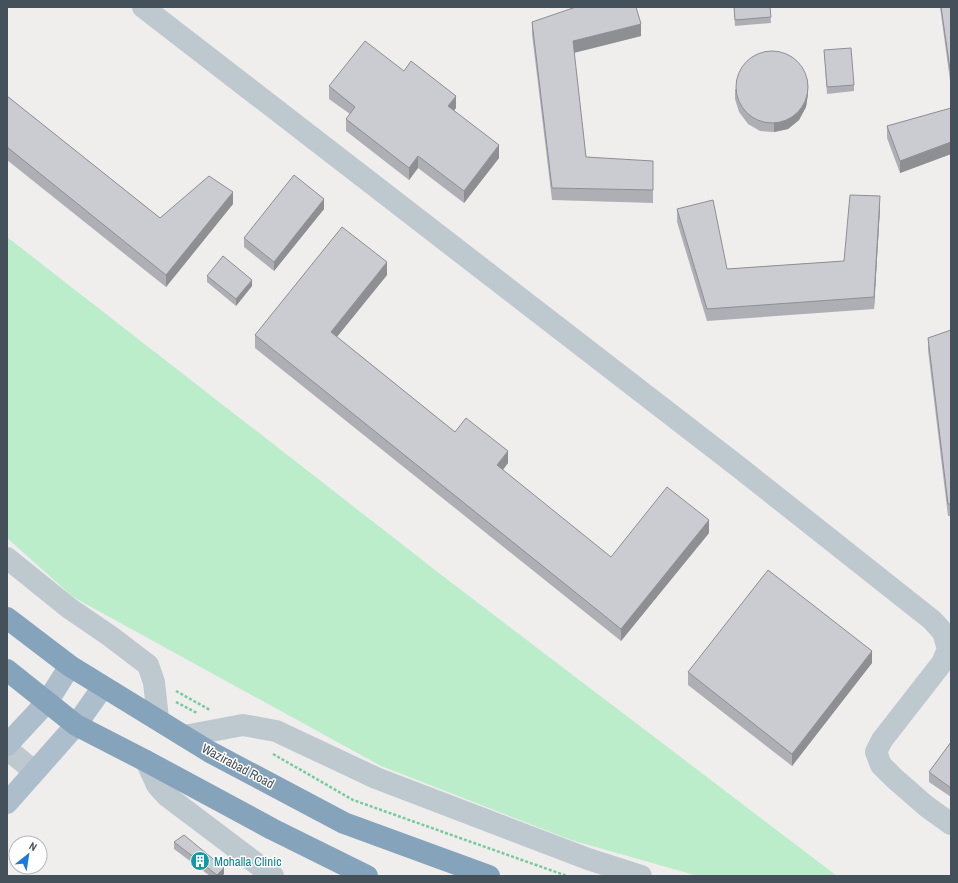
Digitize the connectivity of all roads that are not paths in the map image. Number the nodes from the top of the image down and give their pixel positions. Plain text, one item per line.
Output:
1 (143, 7) edge
2 (7, 558) edge
3 (7, 618) edge
4 (948, 642) edge
5 (70, 666) junction
6 (7, 670) edge
7 (103, 687) junction
8 (46, 702) junction
9 (158, 719) junction
10 (76, 725) junction
11 (184, 736) junction
12 (7, 745) edge
13 (7, 749) edge
14 (146, 761) junction
15 (34, 771) junction
16 (7, 802) edge
17 (951, 824) edge
18 (272, 876) edge
19 (367, 876) edge
20 (489, 876) edge
21 (641, 876) edge

1 - 4 street
2 - 9 street
3 - 5 highway, Wazirabad Road
4 - 17 street
5 - 7 highway, Wazirabad Road
5 - 8 main road
6 - 8 highway
7 - 9 highway, Wazirabad Road
7 - 10 main road
8 - 10 highway
8 - 12 main road
9 - 11 highway, Wazirabad Road
10 - 14 highway
10 - 15 main road
11 - 20 highway, Wazirabad Road
11 - 21 street
13 - 15 street
14 - 18 street
14 - 19 highway
15 - 16 main road

